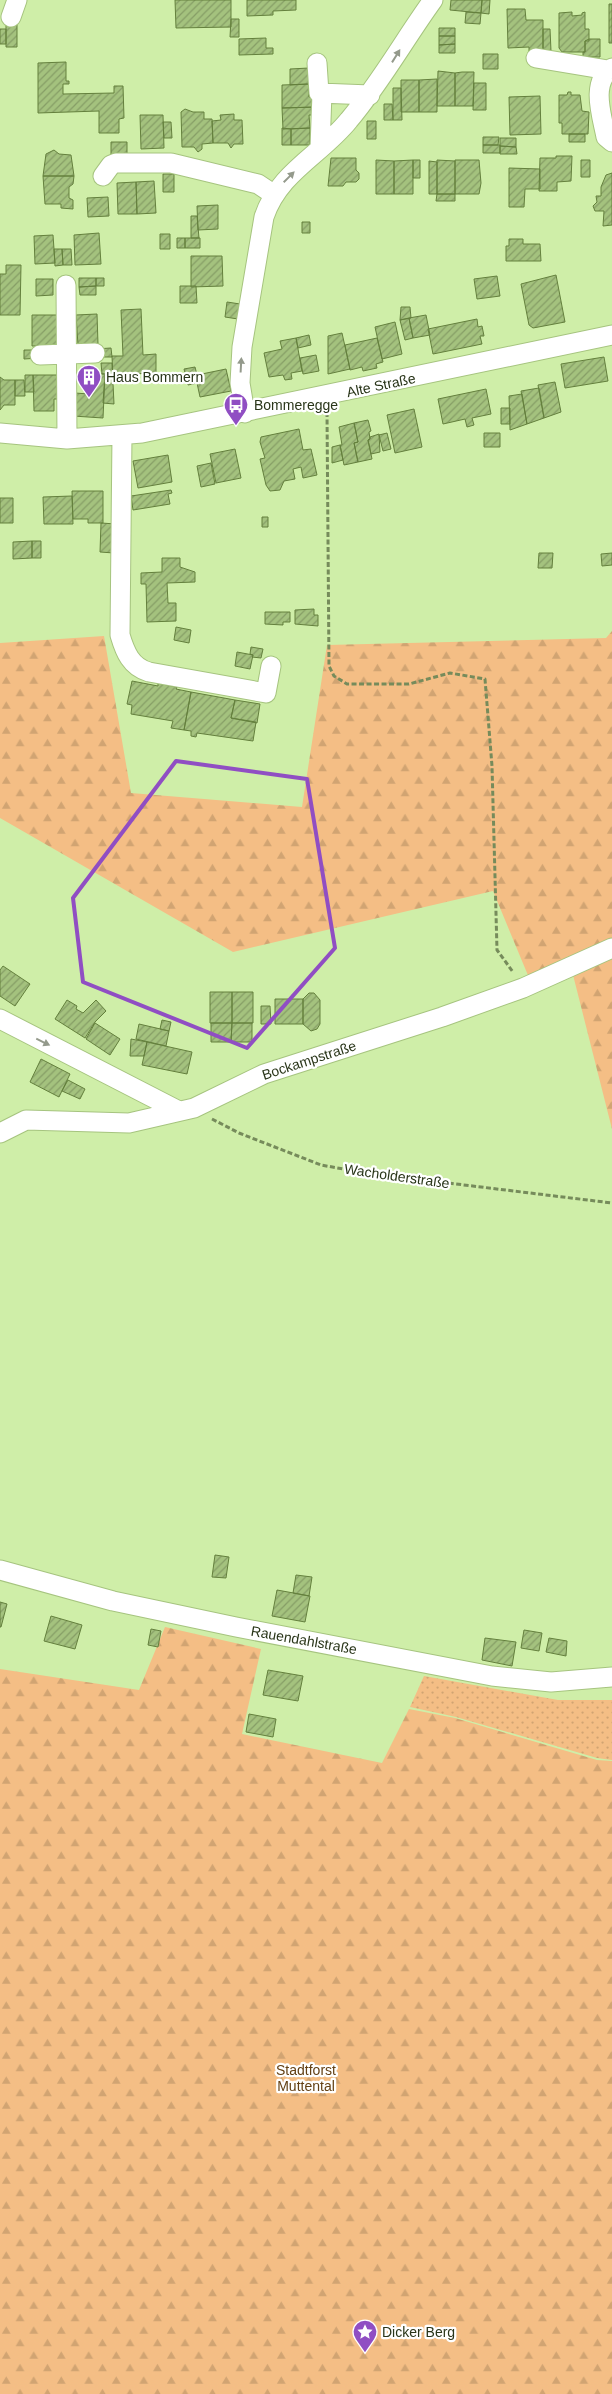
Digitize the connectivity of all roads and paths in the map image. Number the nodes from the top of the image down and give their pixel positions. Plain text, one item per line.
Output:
1 (433, 0) edge
2 (536, 58) dead end
3 (317, 63) dead end
4 (610, 69) edge
5 (322, 93) junction
6 (370, 94) junction
7 (612, 142) edge
8 (320, 148) junction
9 (102, 176) dead end
10 (273, 194) junction
11 (66, 284) dead end
12 (612, 335) edge
13 (95, 353) dead end
14 (66, 354) junction
15 (40, 355) dead end
16 (327, 396) junction
17 (245, 413) junction
18 (0, 433) edge
19 (122, 435) junction
20 (67, 439) junction
21 (271, 666) dead end
22 (612, 948) edge
23 (523, 988) junction
24 (0, 1019) edge
25 (186, 1109) junction
26 (0, 1133) edge
27 (612, 1203) edge
28 (0, 1570) edge
29 (612, 1678) edge

6 -> 1 street
2 - 4 street
3 - 5 street
4 - 7 street
5 - 6 street
5 - 8 street
6 - 8 street
10 -> 8 street
9 - 10 street
17 -> 10 street
11 - 14 street
12 - 16 street, Alte Straße
13 - 14 street
14 - 15 street
14 - 20 street
16 - 17 street, Alte Straße
16 - 23 path
17 - 19 street, Alte Straße
18 - 20 street, Alte Straße
19 - 20 street, Alte Straße
19 - 21 street
22 - 23 street, Bockampstraße
23 - 25 street, Bockampstraße
24 -> 25 street
25 - 26 street, Bockampstraße
25 - 27 path, Wacholderstraße
28 - 29 street, Rauendahlstraße

